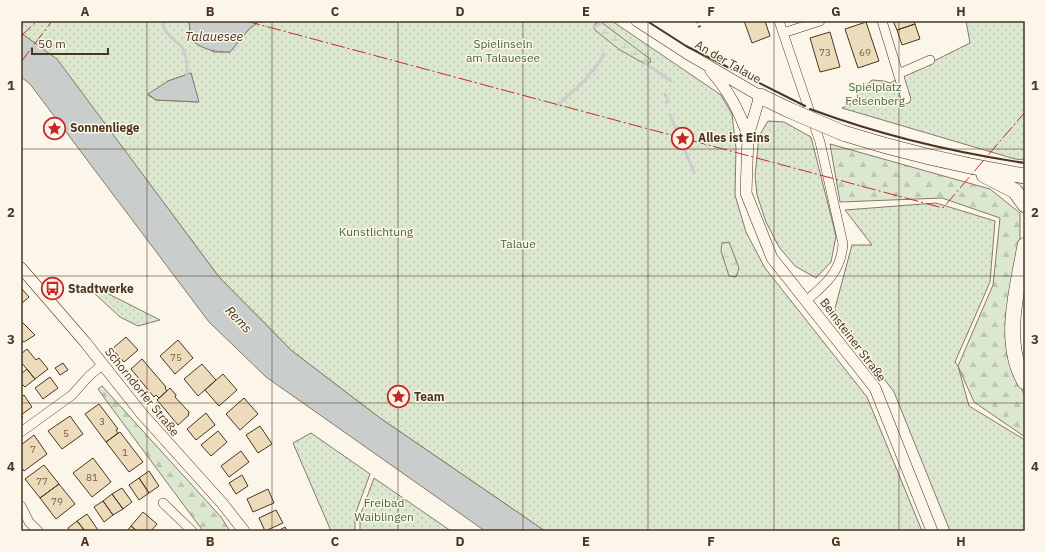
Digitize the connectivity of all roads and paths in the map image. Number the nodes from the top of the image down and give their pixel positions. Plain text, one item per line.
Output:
1 (637, 21) edge
2 (779, 21) edge
3 (820, 21) edge
4 (882, 21) edge
5 (783, 33) junction
6 (930, 60) dead end
7 (703, 63) junction
8 (898, 74) junction
9 (760, 96) junction
10 (906, 99) dead end
11 (748, 136) junction
12 (961, 164) junction
13 (1025, 176) edge
14 (1025, 205) edge
15 (1025, 245) edge
16 (21, 268) edge
17 (807, 300) junction
18 (102, 365) junction
19 (1025, 382) edge
20 (21, 432) edge
21 (163, 503) dead end
22 (21, 506) edge
23 (38, 531) edge
24 (192, 531) edge
25 (244, 531) edge
26 (932, 531) edge

1 - 7 street, An der Talaue
2 - 5 street, Beinsteiner Straße
3 - 5 street
4 - 8 street
5 - 17 street, Beinsteiner Straße
6 - 8 street
7 - 9 street, An der Talaue
7 - 11 street
8 - 10 street
9 - 11 street, An der Talaue
9 - 12 highway, bridge
11 - 17 street, An der Talaue
12 - 13 highway
12 - 14 highway
15 - 19 highway
16 - 18 street, Schorndorfer Straße
17 - 26 street, Beinsteiner Straße
18 - 20 street
18 - 25 street, Schorndorfer Straße
21 - 24 street
22 - 23 street

